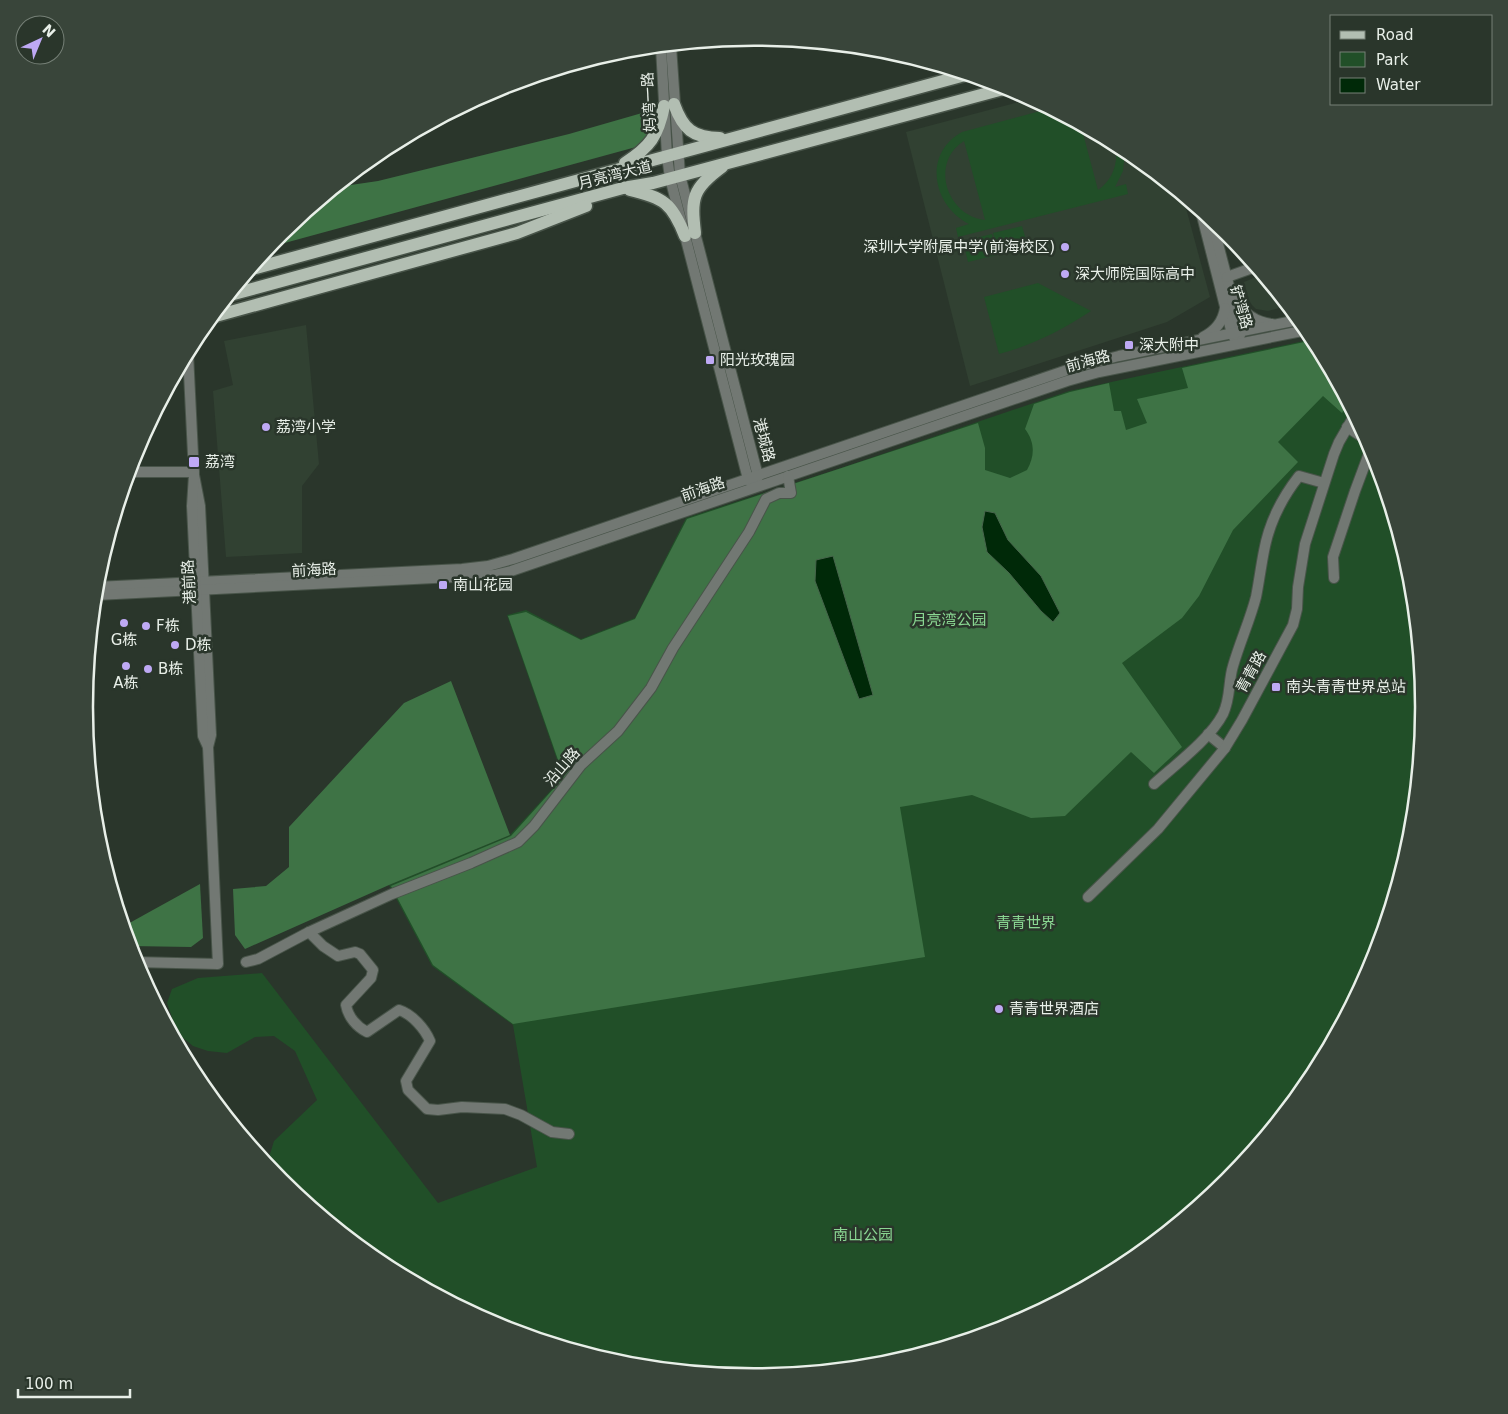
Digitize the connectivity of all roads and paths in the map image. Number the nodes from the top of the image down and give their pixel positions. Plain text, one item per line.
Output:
1 (671, 52) edge
2 (663, 53) edge
3 (955, 78) edge
4 (993, 92) edge
5 (669, 105) junction
6 (735, 137) junction
7 (672, 155) junction
8 (737, 160) junction
9 (609, 172) junction
10 (675, 177) junction
11 (618, 190) junction
12 (1204, 223) edge
13 (690, 234) junction
14 (1216, 235) edge
15 (263, 265) edge
16 (1249, 269) edge
17 (1227, 277) junction
18 (239, 294) edge
19 (1231, 295) junction
20 (1225, 307) junction
21 (224, 314) edge
22 (1290, 322) edge
23 (1278, 324) junction
24 (1297, 332) edge
25 (1236, 333) junction
26 (1197, 341) junction
27 (1238, 344) junction
28 (189, 366) edge
29 (1350, 422) edge
30 (1347, 427) junction
31 (1354, 432) edge
32 (1366, 460) edge
33 (137, 472) edge
34 (194, 473) junction
35 (788, 476) junction
36 (753, 477) junction
37 (1324, 484) junction
38 (756, 488) junction
39 (1334, 578) dead end
40 (200, 586) junction
41 (105, 587) edge
42 (103, 594) edge
43 (1208, 734) junction
44 (1225, 748) junction
45 (1154, 784) dead end
46 (1088, 897) dead end
47 (309, 932) junction
48 (145, 962) edge
49 (246, 962) dead end
50 (569, 1134) dead end

1 - 5 street, 妈湾一路
2 - 5 street, 妈湾一路
3 - 6 main road, 月亮湾大道
4 - 8 main road, 月亮湾大道
5 - 6 main road
5 - 7 street, 妈湾一路
5 - 9 main road
6 - 7 main road, 月亮湾大道
7 - 9 main road, 月亮湾大道
7 - 10 street, 港城路
8 - 10 main road, 月亮湾大道
8 - 13 main road
9 - 15 main road, 月亮湾大道
10 - 11 main road, 月亮湾大道
10 - 13 street, 港城路
11 - 13 main road
11 - 18 main road, 月亮湾大道
11 - 21 main road
12 - 20 street, 铲湾路
13 - 36 street, 港城路
14 - 17 street, 铲湾路
16 - 17 street
17 - 19 street, 铲湾路
19 - 23 street
19 - 25 street, 铲湾路
20 - 25 street, 铲湾路
20 - 26 street
22 - 23 street, 前海路
23 - 25 street, 前海路
24 - 27 street, 前海路
25 - 26 street, 前海路
25 - 27 street, 铲湾路
26 - 36 street, 前海路
27 - 35 street, 前海路
28 - 34 street, 港前路
29 - 30 street, 青青路
30 - 31 street
30 - 37 street, 青青路
32 - 39 street
33 - 34 street
34 - 40 street, 港前路
35 - 38 street, 前海路
35 - 47 street, 沿山路
36 - 38 street, 港城路
36 - 40 street, 前海路
37 - 43 street
37 - 44 street, 青青路
38 - 40 street, 前海路
40 - 41 street, 前海路
40 - 42 street, 前海路
40 - 48 street, 港前路
43 - 44 street
43 - 45 street
44 - 46 street, 青青路
47 - 49 street, 沿山路
47 - 50 street

